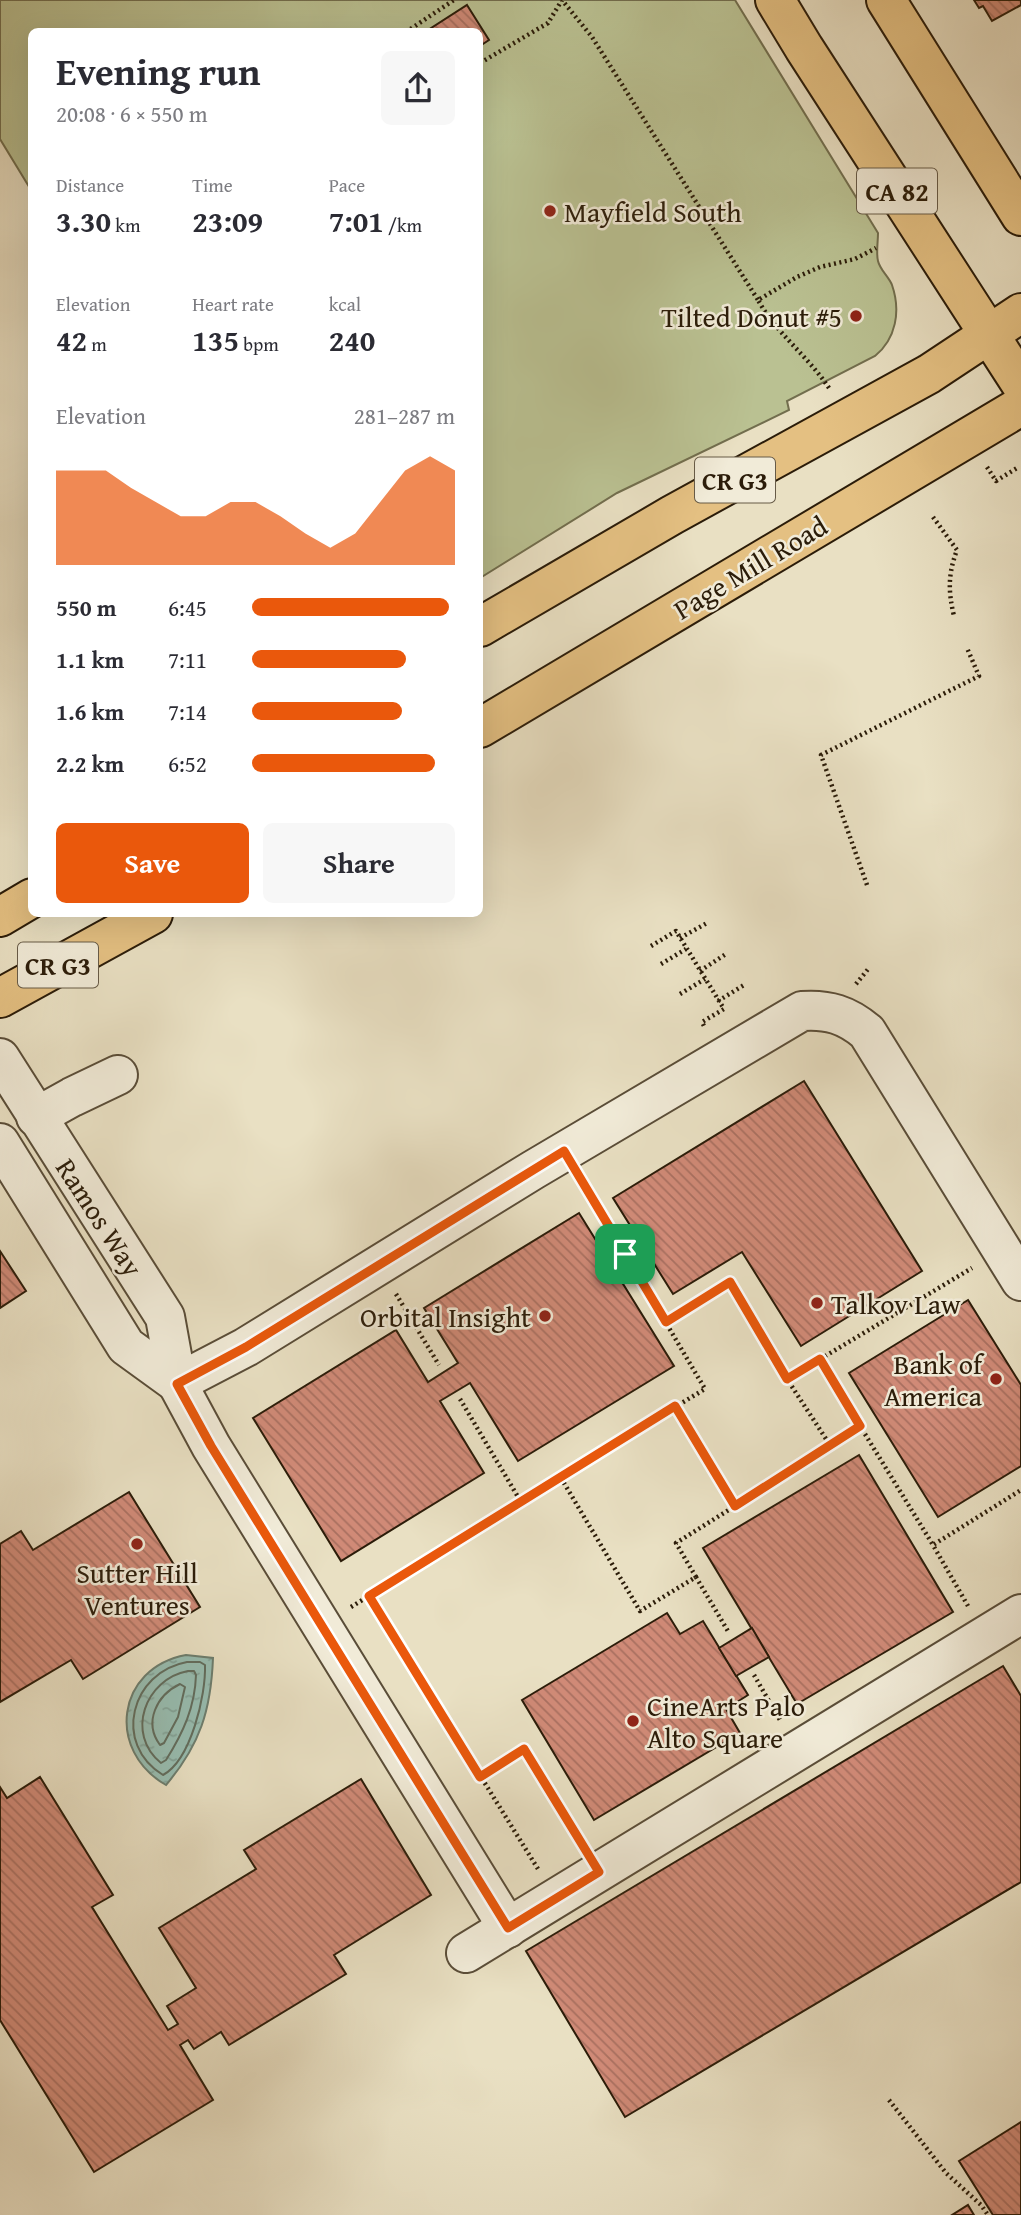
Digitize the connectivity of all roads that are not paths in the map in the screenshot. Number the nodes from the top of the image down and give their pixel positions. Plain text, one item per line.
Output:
1 (775, 0) edge
2 (886, 0) edge
3 (1021, 216) edge
4 (1006, 324) edge
5 (1021, 384) edge
6 (1021, 406) edge
7 (483, 625) edge
8 (483, 726) edge
9 (28, 900) edge
10 (0, 917) edge
11 (148, 917) edge
12 (0, 998) edge
13 (0, 1058) edge
14 (118, 1075) dead end
15 (36, 1117) junction
16 (0, 1143) edge
17 (1012, 1265) edge
18 (177, 1384) junction
19 (1020, 1617) edge
20 (508, 1928) junction
21 (466, 1953) dead end

1 - 4 main road, CA 82
2 - 3 main road
4 - 5 main road, CA 82
4 - 7 main road, CR G3
6 - 8 main road, Page Mill Road
9 - 10 main road, CR G3
11 - 12 main road, CR G3
13 - 15 lane, Ramos Way
14 - 15 lane
15 - 18 lane, Ramos Way
16 - 18 lane, Ramos Way
17 - 18 lane
18 - 20 lane, Ramos Way
19 - 20 lane
20 - 21 lane

